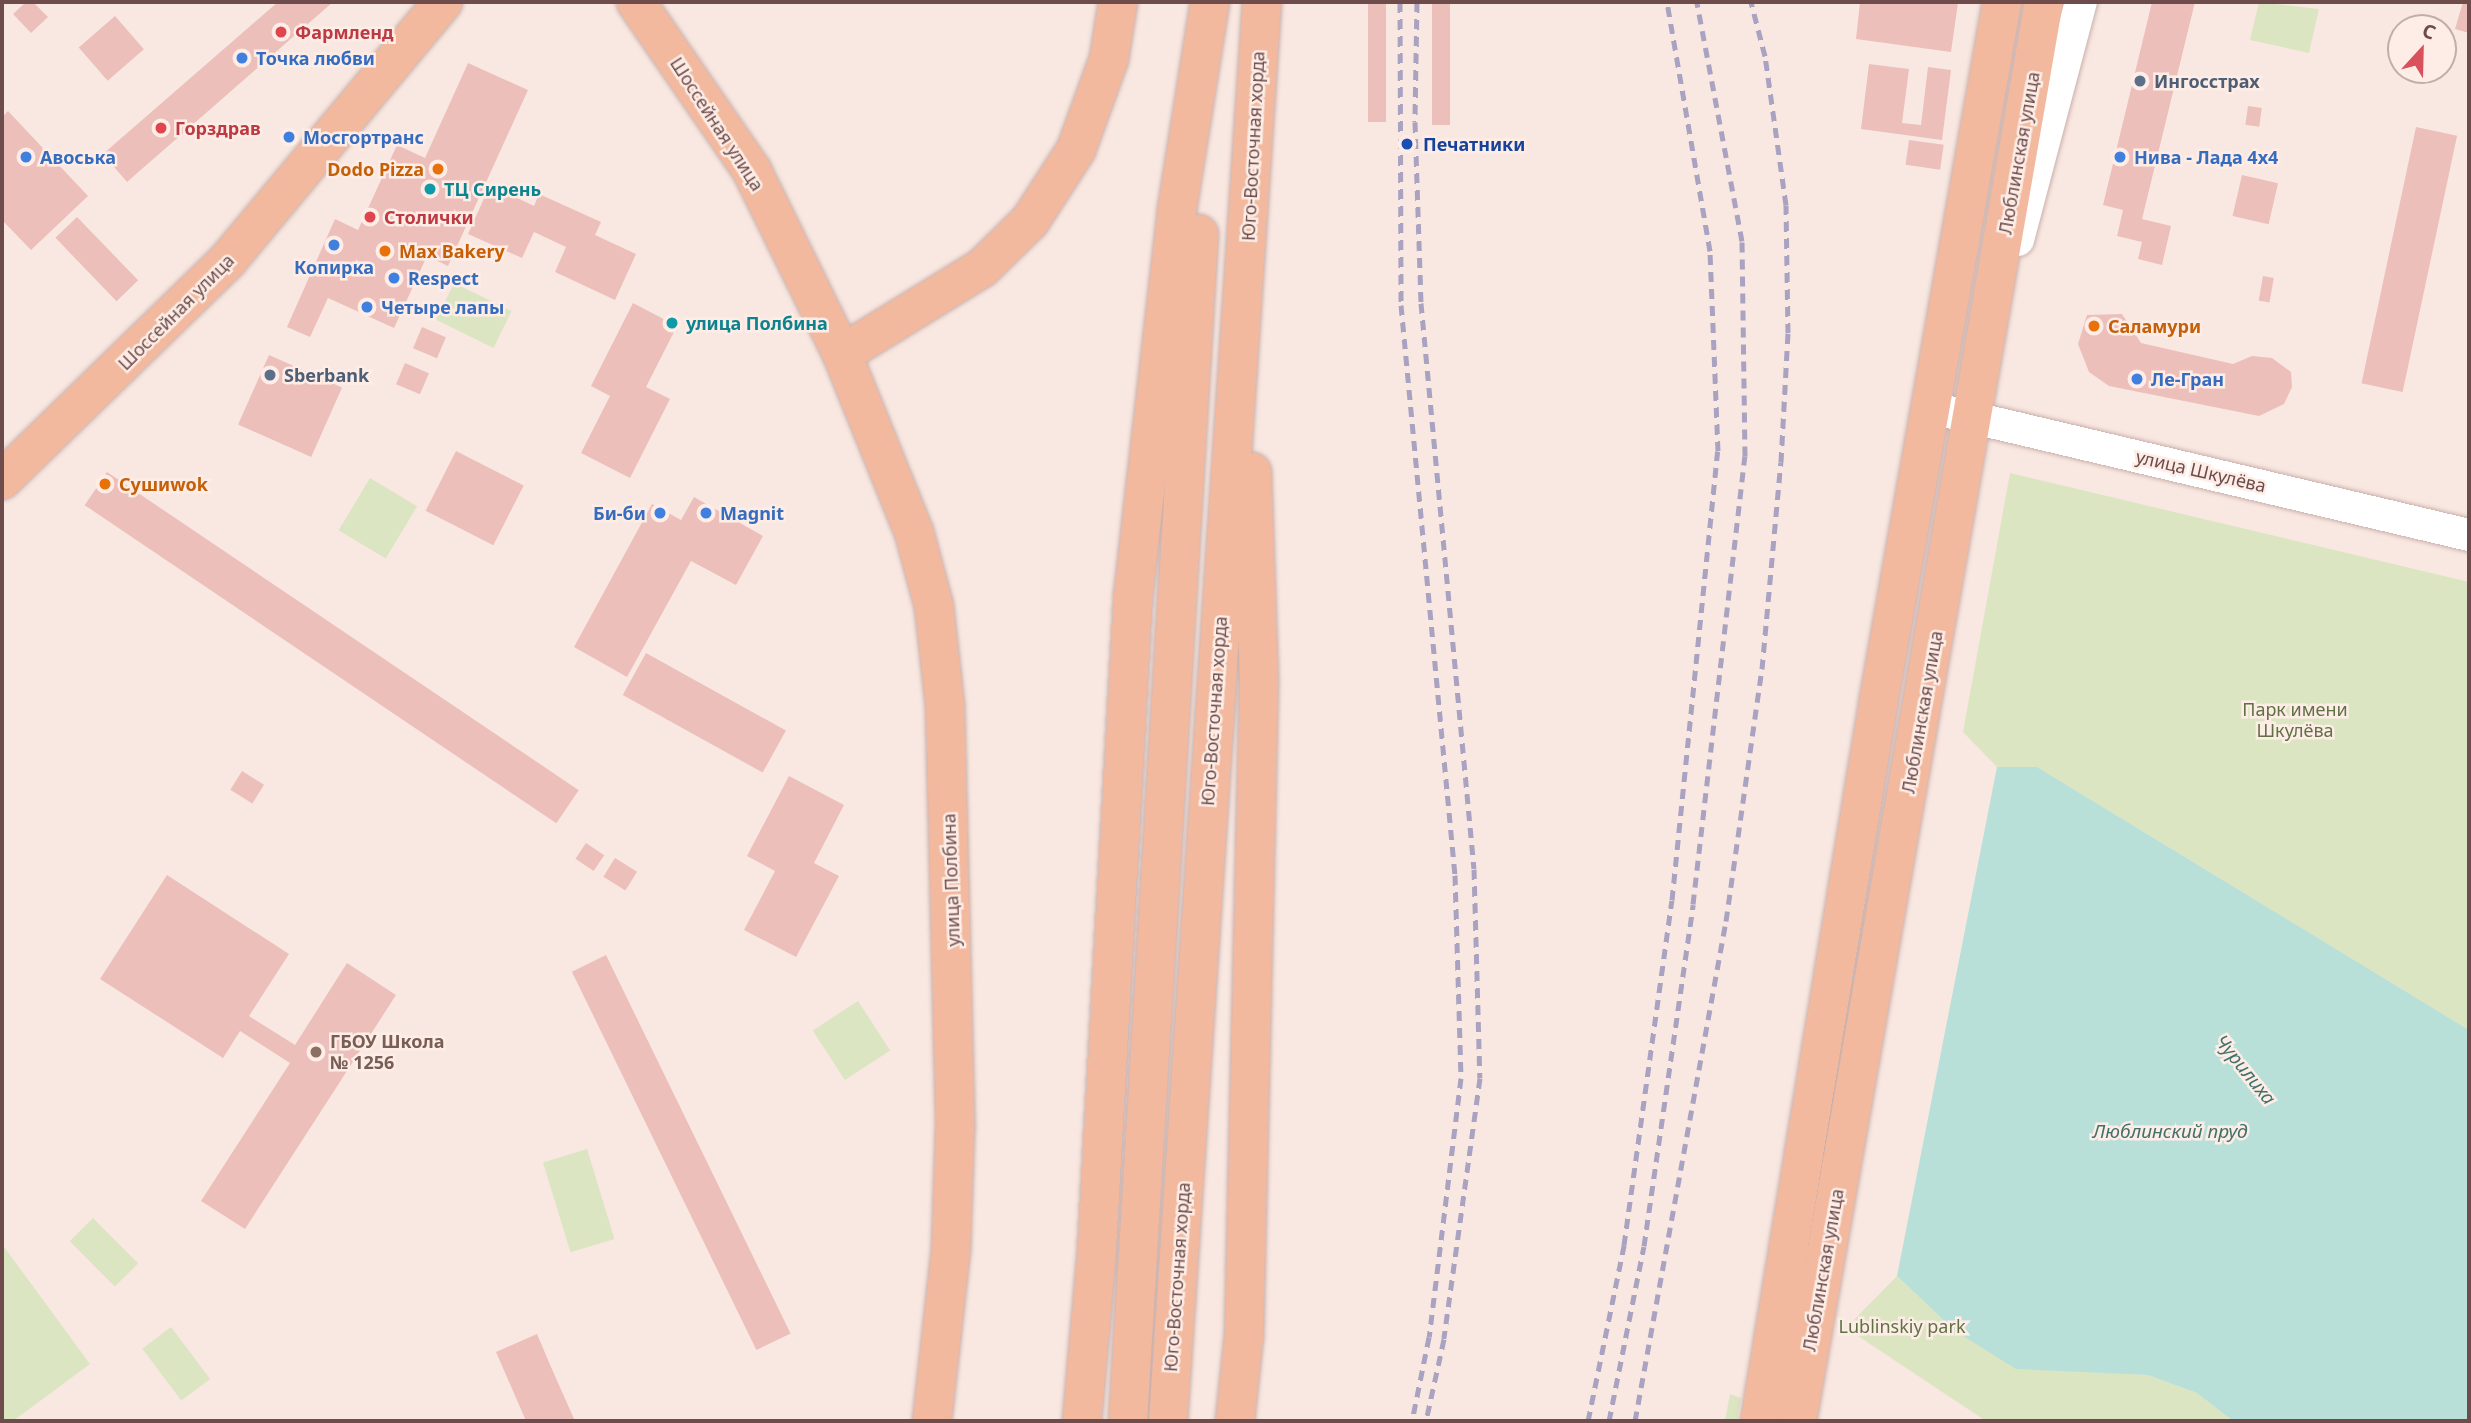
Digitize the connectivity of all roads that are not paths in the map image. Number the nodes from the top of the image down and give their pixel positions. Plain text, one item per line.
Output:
1 (443, 2) edge
2 (636, 2) edge
3 (1118, 2) edge
4 (1212, 2) edge
5 (1262, 2) edge
6 (2002, 2) edge
7 (2044, 2) edge
8 (2081, 2) edge
9 (1246, 263) junction
10 (1985, 352) junction
11 (842, 354) junction
12 (1932, 408) junction
13 (1975, 418) junction
14 (2, 480) edge
15 (2469, 535) edge
16 (932, 1421) edge
17 (1082, 1421) edge
18 (1128, 1421) edge
19 (1168, 1421) edge
20 (1235, 1421) edge
21 (1760, 1421) edge
22 (1797, 1421) edge

1 - 14 main road, Шоссейная улица
2 - 11 main road, Шоссейная улица
3 - 11 main road
4 - 17 main road
4 - 18 main road
5 - 9 main road, Юго-Восточная хорда
6 - 12 main road, Люблинская улица
7 - 10 main road, Люблинская улица
8 - 10 street
9 - 19 main road, Юго-Восточная хорда
9 - 20 main road
10 - 13 main road, Люблинская улица
11 - 16 main road, улица Полбина
12 - 13 street, улица Шкулёва
12 - 21 main road, Люблинская улица
13 - 15 street, улица Шкулёва
13 - 22 main road, Люблинская улица

